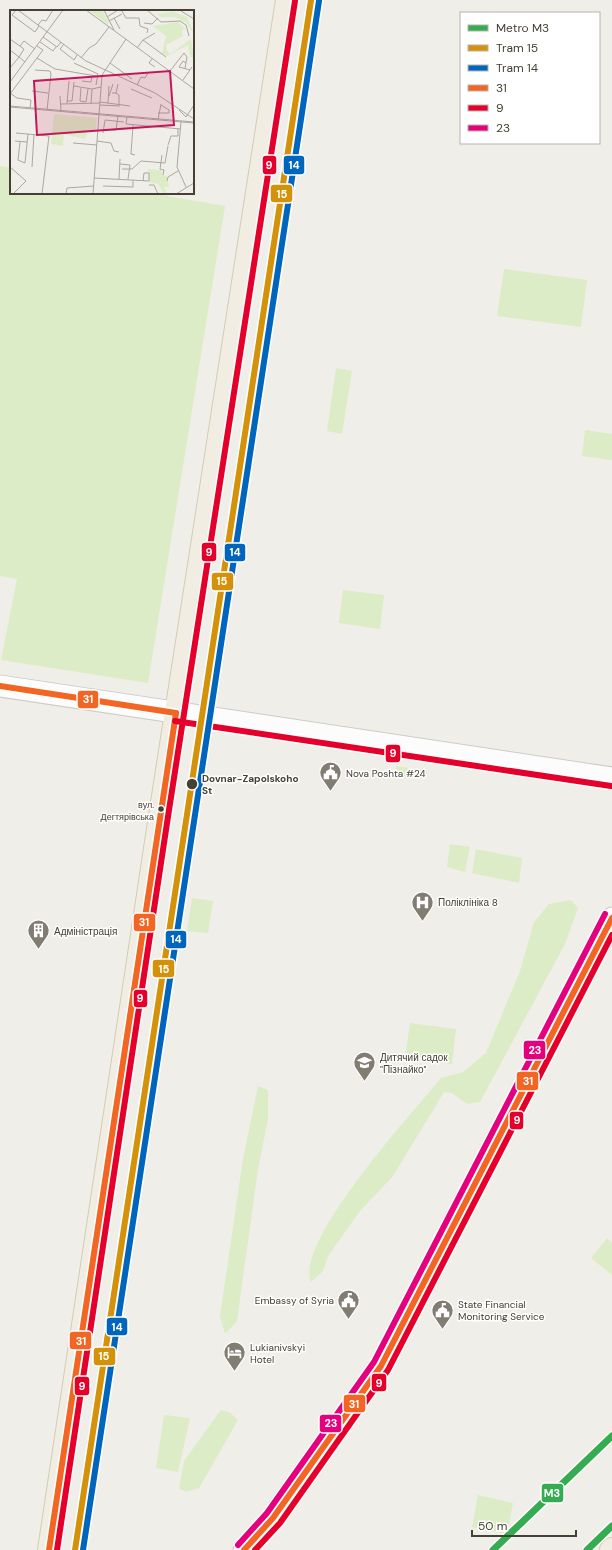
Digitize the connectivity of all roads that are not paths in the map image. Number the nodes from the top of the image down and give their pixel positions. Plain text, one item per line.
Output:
1 (287, 0) edge
2 (0, 686) edge
3 (176, 713) junction
4 (612, 778) edge
5 (612, 918) edge
6 (49, 1550) edge
7 (244, 1550) edge

1 - 3 main road
2 - 3 street
3 - 4 street
3 - 6 main road
5 - 7 street

